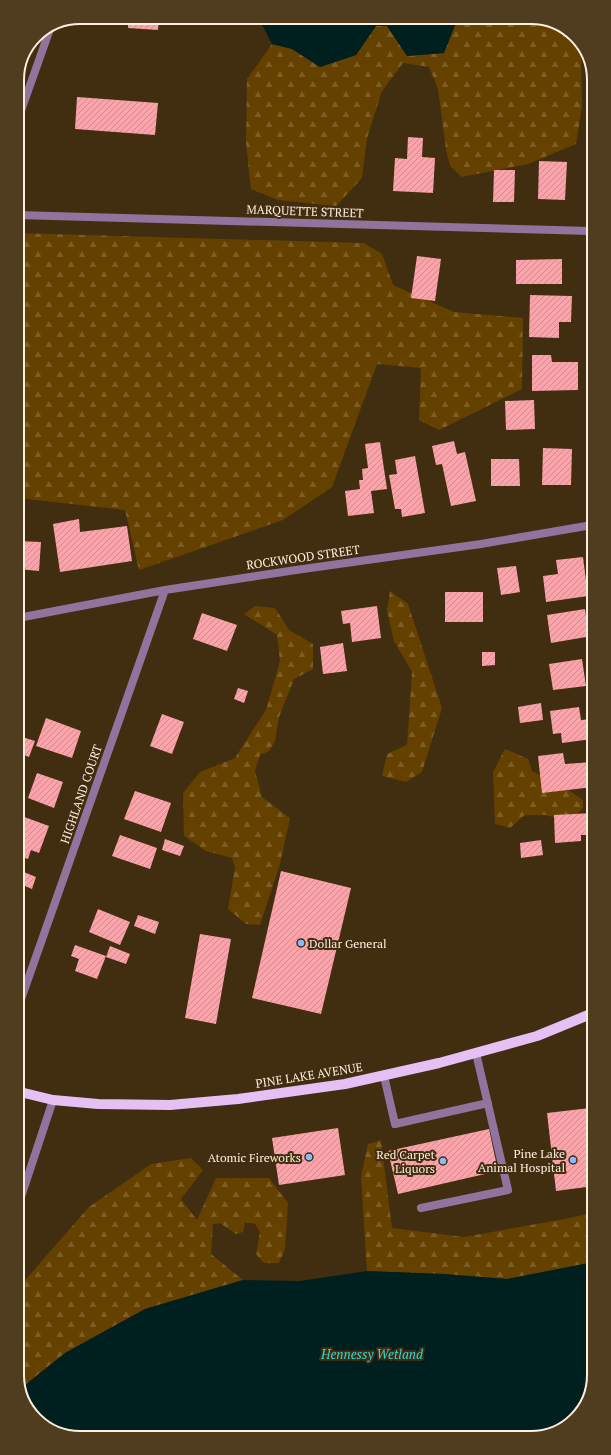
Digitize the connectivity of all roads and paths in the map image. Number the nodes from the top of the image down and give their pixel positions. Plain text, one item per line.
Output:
1 (48, 35) edge
2 (24, 93) edge
3 (24, 215) edge
4 (587, 231) edge
5 (587, 526) edge
6 (165, 590) junction
7 (24, 617) edge
8 (24, 991) edge
9 (587, 1015) edge
10 (476, 1053) junction
11 (384, 1076) junction
12 (24, 1093) edge
13 (53, 1100) junction
14 (488, 1103) junction
15 (24, 1188) edge
16 (421, 1208) dead end

1 - 2 street
3 - 4 street, MARQUETTE STREET
5 - 6 street, ROCKWOOD STREET
6 - 7 street, ROCKWOOD STREET
6 - 8 street, HIGHLAND COURT
9 - 10 main road, PINE LAKE AVENUE
10 - 11 main road, PINE LAKE AVENUE
10 - 14 street
11 - 13 main road, PINE LAKE AVENUE
11 - 14 street
12 - 13 main road, PINE LAKE AVENUE
13 - 15 street
14 - 16 street

